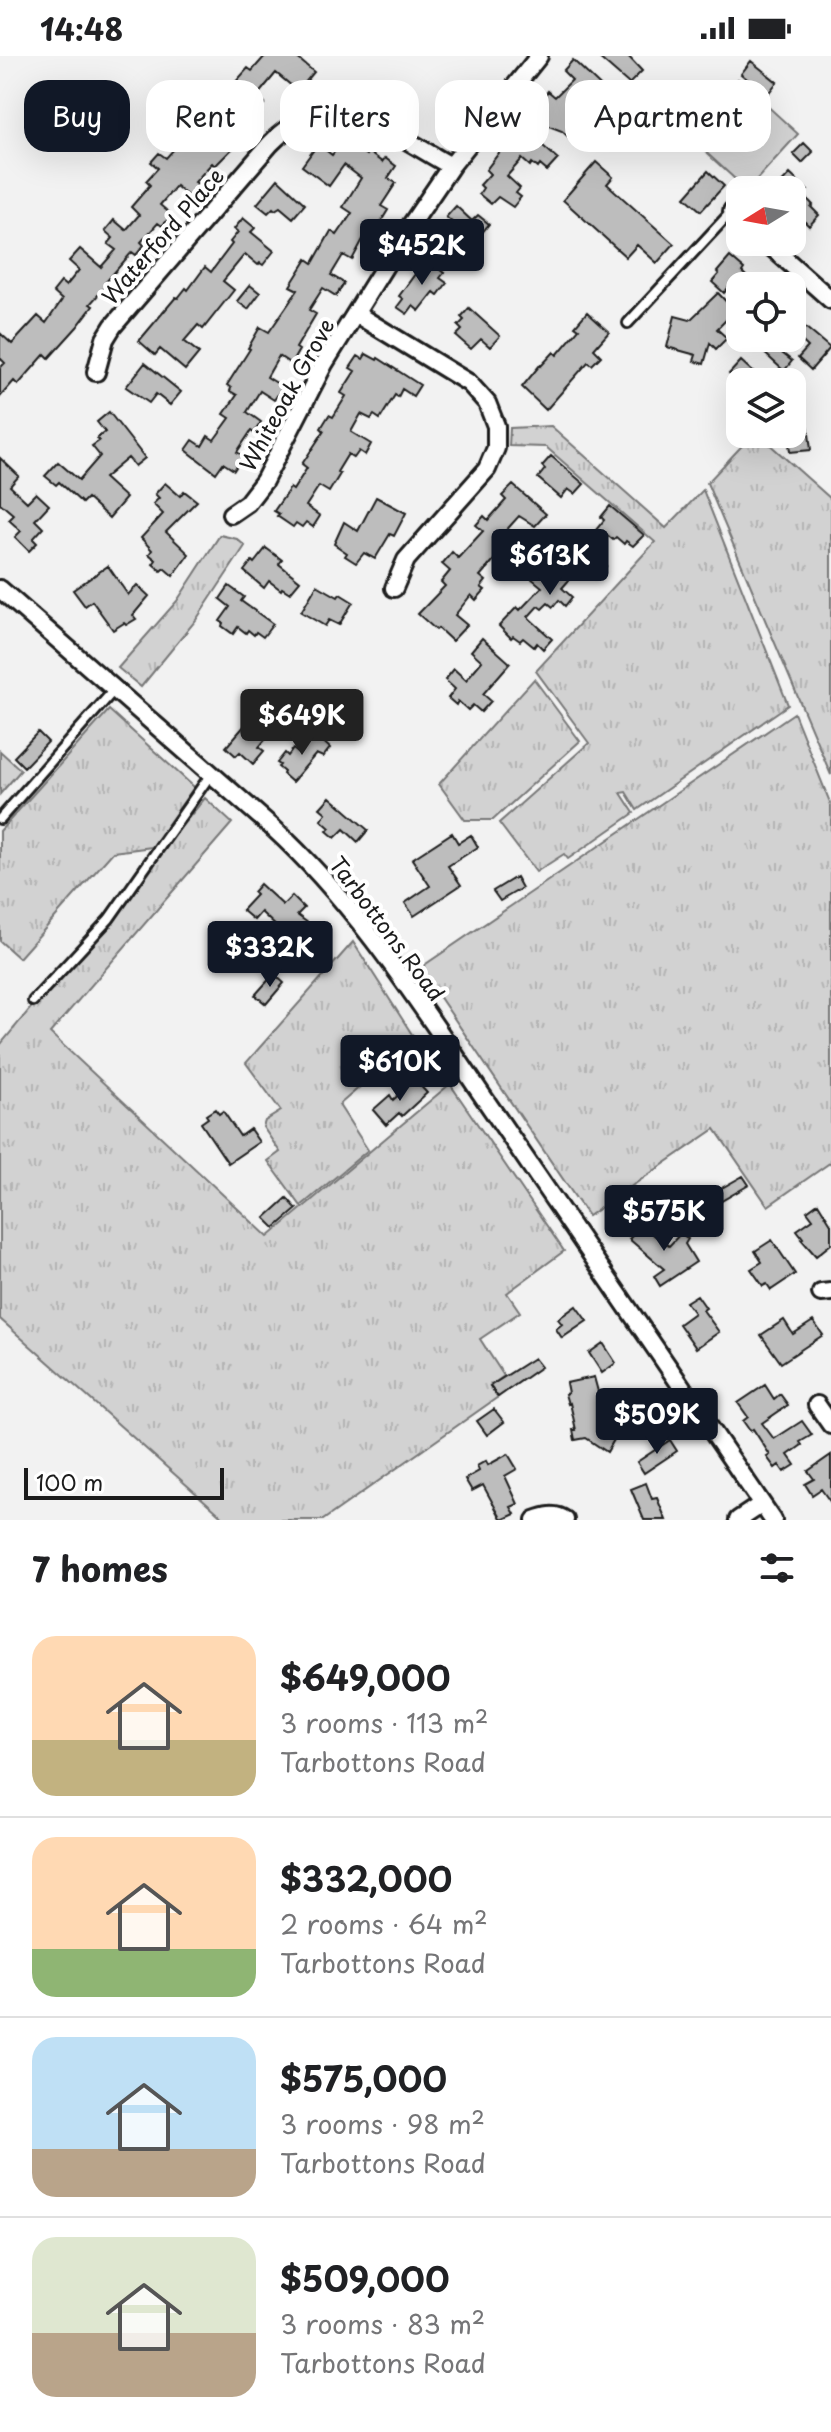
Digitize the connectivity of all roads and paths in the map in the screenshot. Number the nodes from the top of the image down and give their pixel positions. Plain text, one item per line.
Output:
1 (539, 56) edge
2 (451, 166) junction
3 (726, 225) edge
4 (782, 256) edge
5 (831, 300) edge
6 (356, 314) junction
7 (628, 323) dead end
8 (96, 372) dead end
9 (231, 514) dead end
10 (394, 588) dead end
11 (0, 589) edge
12 (115, 689) junction
13 (211, 773) junction
14 (0, 819) edge
15 (33, 1001) dead end
16 (817, 1405) dead end
17 (831, 1425) edge
18 (762, 1504) junction
19 (535, 1520) edge
20 (565, 1520) edge
21 (738, 1520) edge
22 (773, 1520) edge

1 - 2 street, Whiteoak Grove
2 - 6 street, Whiteoak Grove
2 - 8 street, Waterford Place
3 - 7 lane
4 - 5 street
6 - 9 street, Whiteoak Grove
6 - 10 street
11 - 12 street, Tarbottons Road
12 - 13 street, Tarbottons Road
12 - 14 lane
13 - 15 lane
13 - 18 street, Tarbottons Road
16 - 17 street
18 - 21 street
18 - 22 street, Tarbottons Road
19 - 20 street

